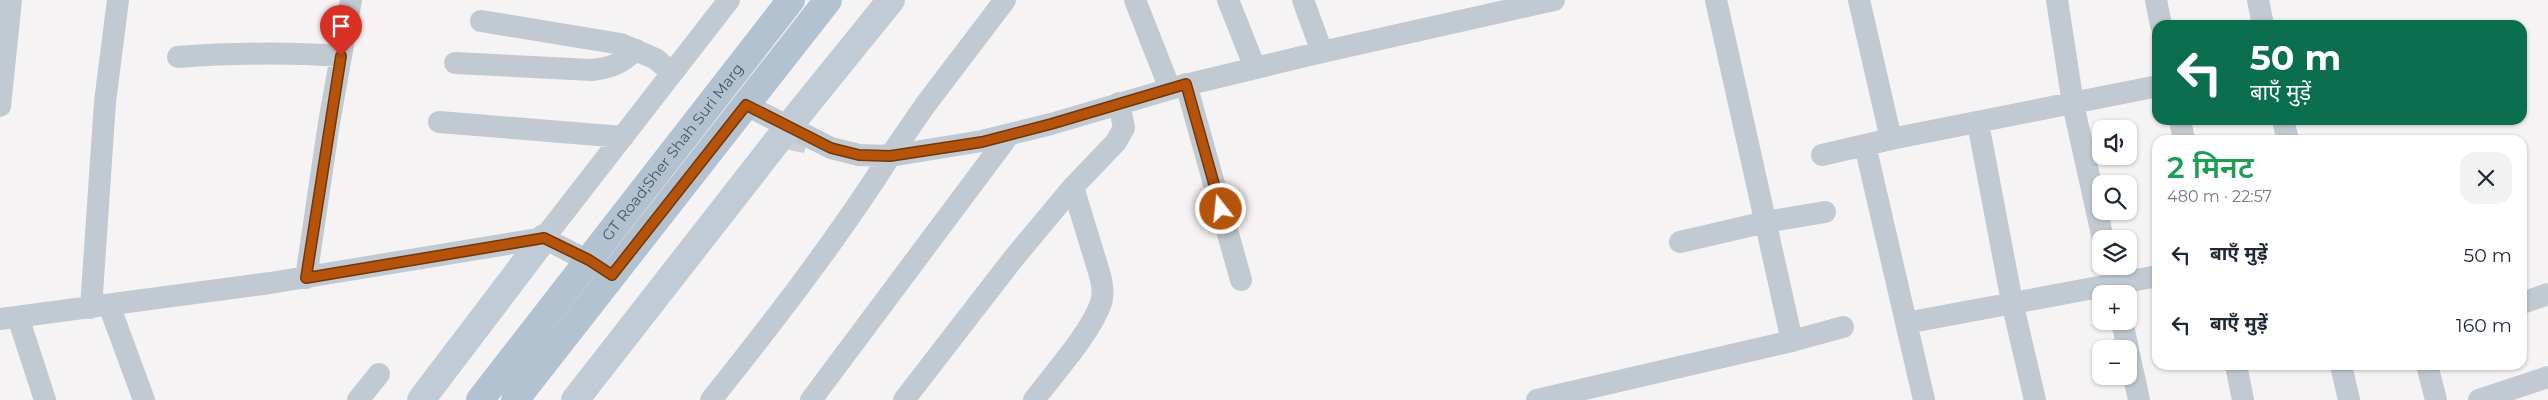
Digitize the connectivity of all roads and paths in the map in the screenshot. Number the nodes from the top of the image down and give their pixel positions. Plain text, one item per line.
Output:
1 (11, 0) edge
2 (118, 0) edge
3 (352, 0) edge
4 (729, 0) edge
5 (791, 0) edge
6 (828, 0) edge
7 (891, 0) edge
8 (1005, 0) edge
9 (1135, 0) edge
10 (1228, 0) edge
11 (1303, 0) edge
12 (1554, 0) edge
13 (1716, 0) edge
14 (1859, 0) edge
15 (2057, 0) edge
16 (2156, 0) edge
17 (2258, 0) edge
18 (2160, 20) edge
19 (2262, 20) edge
20 (480, 21) dead end
21 (636, 50) junction
22 (1322, 52) junction
23 (178, 56) dead end
24 (341, 56) junction
25 (455, 63) dead end
26 (1255, 68) junction
27 (672, 73) junction
28 (1178, 87) junction
29 (2152, 87) edge
30 (1119, 104) junction
31 (2073, 104) junction
32 (746, 105) junction
33 (0, 106) edge
34 (438, 122) dead end
35 (1978, 123) junction
36 (789, 126) junction
37 (1009, 135) junction
38 (624, 137) junction
39 (1891, 139) junction
40 (1865, 145) junction
41 (890, 156) junction
42 (1822, 156) dead end
43 (1073, 187) junction
44 (1825, 212) dead end
45 (1766, 222) junction
46 (2102, 230) edge
47 (544, 238) junction
48 (1680, 242) dead end
49 (589, 260) junction
50 (612, 275) junction
51 (2152, 277) edge
52 (306, 278) junction
53 (1241, 280) dead end
54 (2113, 282) edge
55 (2548, 294) edge
56 (2527, 301) edge
57 (2012, 302) junction
58 (100, 306) junction
59 (9, 318) edge
60 (1906, 323) junction
61 (1844, 327) dead end
62 (1792, 342) junction
63 (2237, 370) edge
64 (2342, 370) edge
65 (2427, 370) edge
66 (379, 374) dead end
67 (2548, 377) edge
68 (2136, 385) edge
69 (723, 396) edge
70 (45, 400) edge
71 (144, 400) edge
72 (358, 400) edge
73 (421, 400) edge
74 (480, 400) edge
75 (515, 400) edge
76 (575, 400) edge
77 (811, 400) edge
78 (904, 400) edge
79 (1034, 400) edge
80 (1537, 400) edge
81 (1924, 400) edge
82 (2035, 400) edge
83 (2139, 400) edge
84 (2243, 400) edge
85 (2349, 400) edge
86 (2436, 400) edge
87 (2479, 400) edge

1 - 33 street
2 - 58 street
3 - 24 street
4 - 27 street
5 - 49 main road, GT Road;Sher Shah Suri Marg
6 - 32 main road, GT Road;Sher Shah Suri Marg
7 - 36 main road
8 - 41 street
9 - 28 street
10 - 26 street
11 - 22 street
12 - 22 street
13 - 45 street
14 - 39 street
15 - 31 street
16 - 18 street
17 - 19 street
20 - 21 street
21 - 25 street
21 - 27 street
22 - 26 street
23 - 24 street
24 - 52 street
26 - 28 street
27 - 38 street
28 - 30 street
28 - 53 street
29 - 31 street
30 - 37 street
30 - 43 street
31 - 35 street
31 - 46 street
32 - 36 street
32 - 50 main road, GT Road;Sher Shah Suri Marg
34 - 38 street
35 - 39 street
35 - 57 street
36 - 41 street
36 - 76 main road
37 - 41 street
37 - 77 street
38 - 47 street
39 - 40 street
40 - 42 street
40 - 60 street
41 - 69 street
43 - 78 street
43 - 79 street
44 - 45 street
45 - 48 street
45 - 62 street
47 - 49 street
47 - 52 street
47 - 73 main road
49 - 50 street
49 - 74 main road, GT Road;Sher Shah Suri Marg
50 - 75 main road, GT Road;Sher Shah Suri Marg
51 - 54 street
52 - 58 street
54 - 57 street
55 - 56 street
57 - 60 street
57 - 82 street
58 - 59 street
58 - 71 street
59 - 70 street
60 - 81 street
61 - 62 street
62 - 80 street
63 - 84 street
64 - 85 street
65 - 86 street
66 - 72 street
67 - 87 street
68 - 83 street

